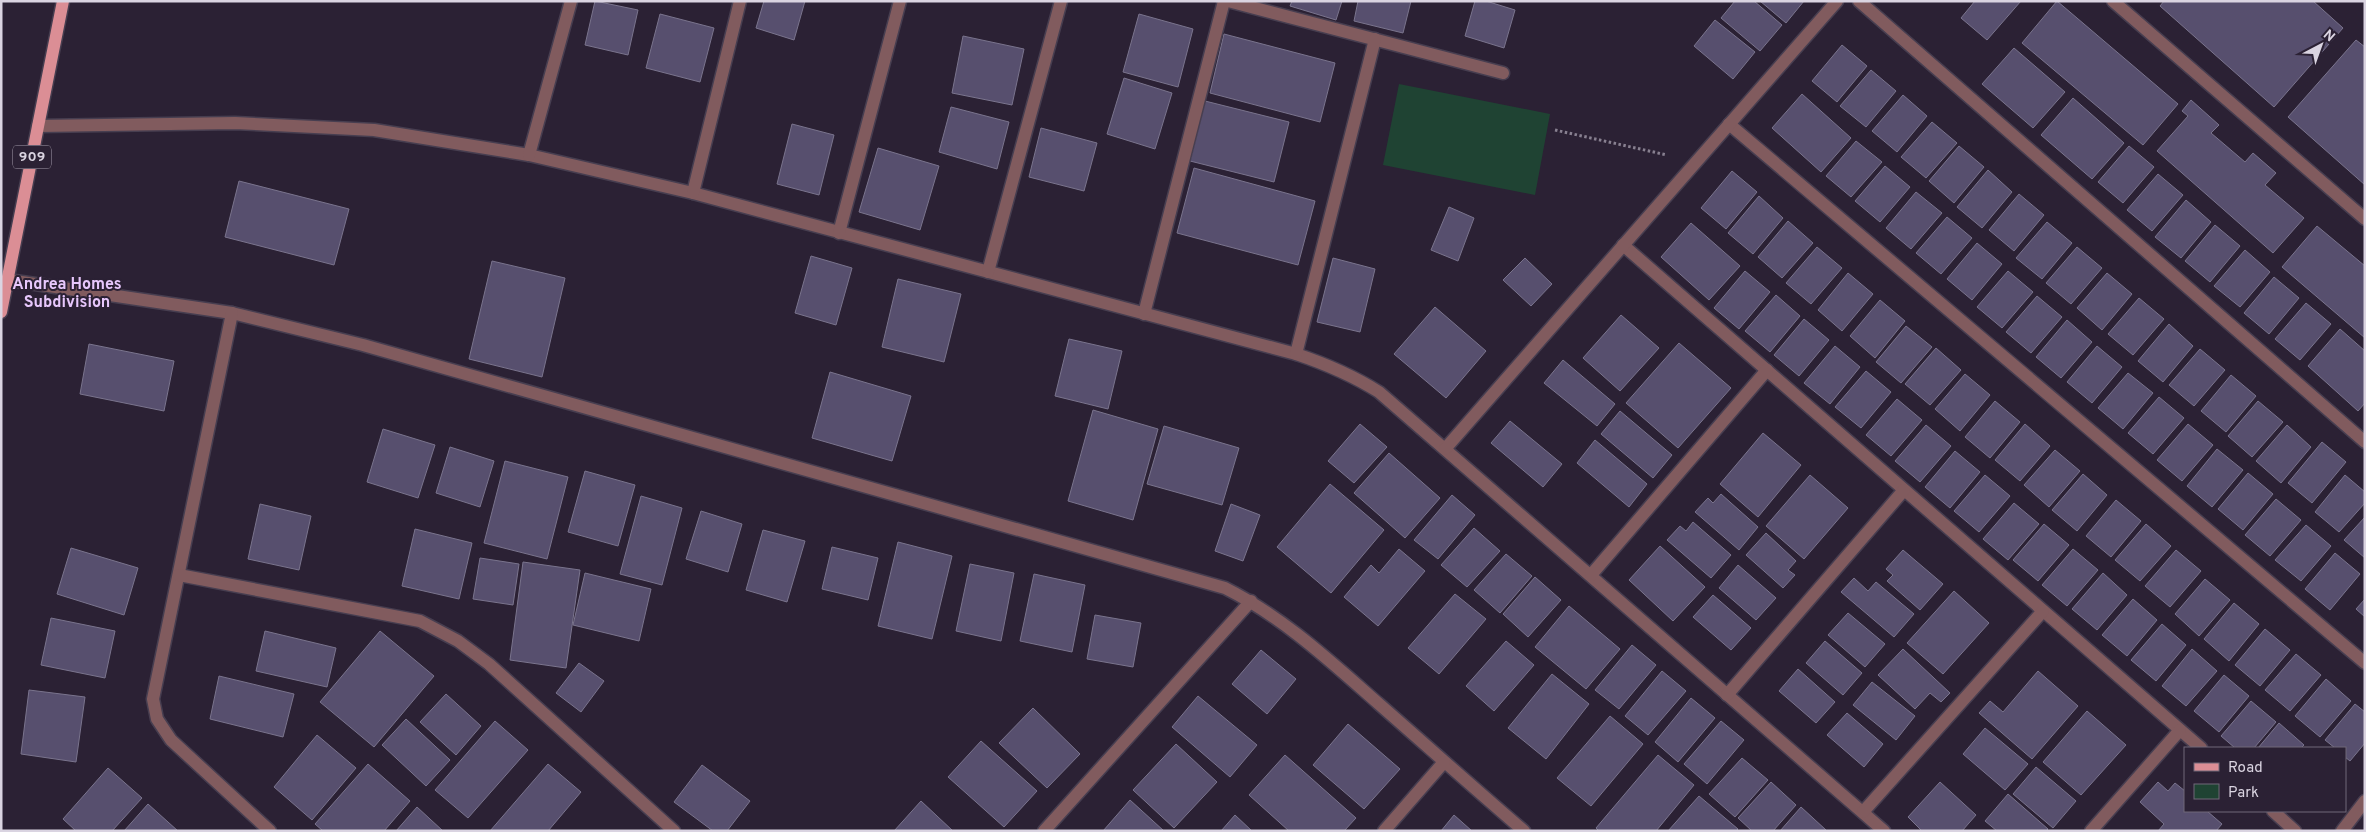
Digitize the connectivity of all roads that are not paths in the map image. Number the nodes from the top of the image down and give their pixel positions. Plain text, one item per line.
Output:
1 (63, 1) edge
2 (571, 1) edge
3 (740, 1) edge
4 (900, 1) edge
5 (1061, 1) edge
6 (1224, 1) edge
7 (1228, 1) edge
8 (1837, 1) edge
9 (1859, 1) edge
10 (2112, 1) edge
11 (1375, 39) junction
12 (1503, 73) dead end
13 (1729, 124) junction
14 (38, 126) junction
15 (529, 155) junction
16 (693, 194) junction
17 (2365, 219) edge
18 (839, 233) junction
19 (1623, 245) junction
20 (988, 272) junction
21 (8, 280) junction
22 (1, 312) edge
23 (232, 313) junction
24 (1144, 314) junction
25 (1296, 354) junction
26 (1767, 370) junction
27 (2365, 442) edge
28 (1445, 449) junction
29 (1904, 490) junction
30 (178, 575) junction
31 (1591, 575) junction
32 (1250, 600) junction
33 (2044, 611) junction
34 (2365, 663) edge
35 (1727, 695) junction
36 (2180, 730) junction
37 (2200, 747) edge
38 (1444, 762) junction
39 (2365, 801) edge
40 (1863, 812) junction
41 (2274, 812) edge
42 (270, 831) edge
43 (674, 831) edge
44 (1044, 831) edge
45 (1384, 831) edge
46 (1524, 831) edge
47 (1884, 831) edge
48 (2091, 831) edge
49 (2296, 831) edge
50 (2342, 831) edge

1 - 14 main road, 909
2 - 15 street
3 - 16 street
4 - 18 street
5 - 20 street
6 - 24 street
7 - 11 street
8 - 13 street
9 - 27 street
10 - 17 street
11 - 12 street
11 - 25 street
13 - 19 street
13 - 34 street
14 - 15 street
14 - 21 main road, 909
15 - 16 street
16 - 18 street
18 - 20 street
19 - 26 street
19 - 28 street
20 - 24 street
21 - 22 main road, 909
21 - 23 street
23 - 30 street
23 - 32 street
24 - 25 street
25 - 28 street
26 - 29 street
26 - 31 street
28 - 31 street
29 - 33 street
29 - 35 street
30 - 42 street
30 - 43 street
31 - 35 street
32 - 38 street
32 - 44 street
33 - 36 street
33 - 40 street
35 - 40 street
36 - 37 street
36 - 48 street
38 - 45 street
38 - 46 street
39 - 50 street
40 - 47 street
41 - 49 street

